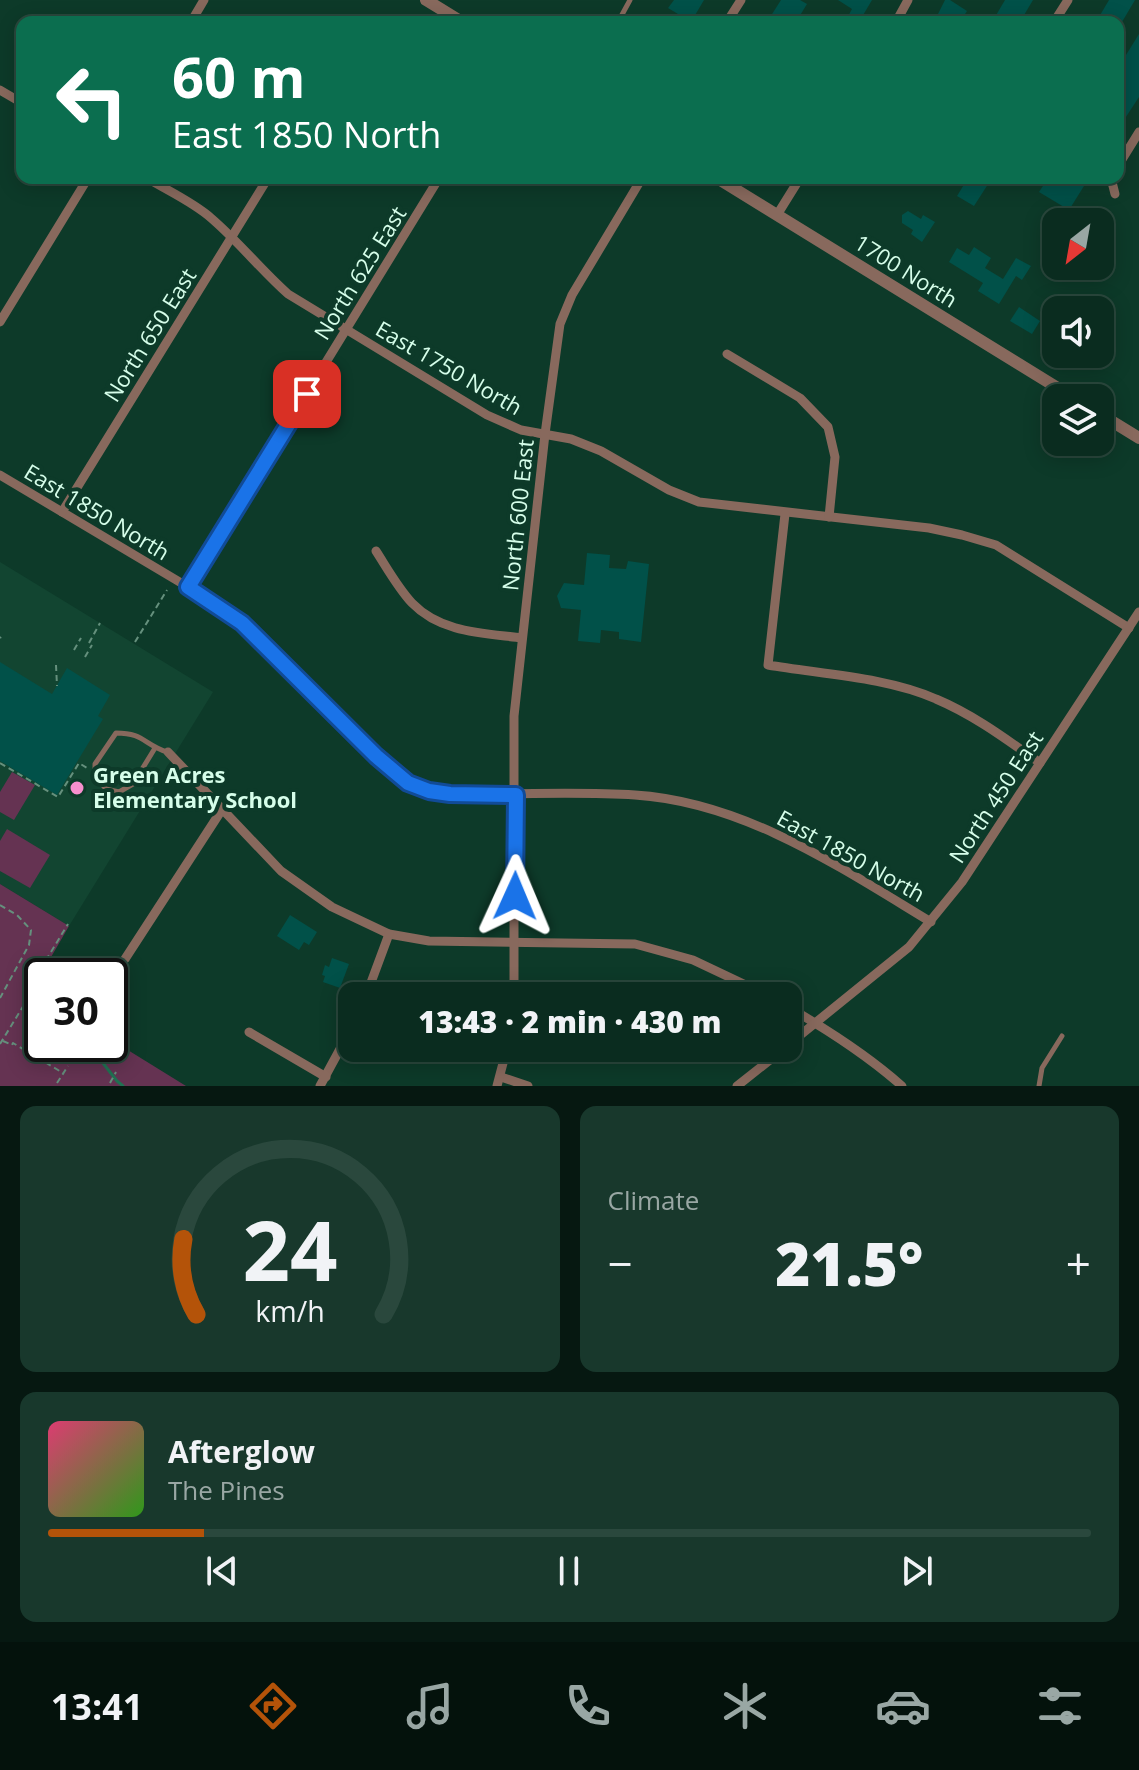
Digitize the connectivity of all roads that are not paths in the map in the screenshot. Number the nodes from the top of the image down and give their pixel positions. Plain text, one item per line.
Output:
1 (426, 0) edge
2 (452, 16) edge
3 (1139, 132) edge
4 (1124, 156) edge
5 (84, 184) edge
6 (157, 184) edge
7 (264, 184) edge
8 (435, 184) edge
9 (638, 184) edge
10 (727, 184) edge
11 (796, 184) edge
12 (1112, 184) edge
13 (1115, 194) dead end
14 (777, 215) junction
15 (232, 237) junction
16 (0, 322) edge
17 (346, 329) junction
18 (727, 354) dead end
19 (1051, 384) edge
20 (1114, 423) edge
21 (545, 434) junction
22 (1139, 438) edge
23 (0, 475) edge
24 (62, 512) junction
25 (785, 514) junction
26 (829, 517) junction
27 (376, 551) dead end
28 (188, 587) junction
29 (1139, 612) edge
30 (1129, 628) junction
31 (522, 638) junction
32 (155, 748) junction
33 (168, 752) joint
34 (1040, 763) junction
35 (516, 795) junction
36 (223, 808) junction
37 (931, 922) junction
38 (389, 934) junction
39 (514, 941) junction
40 (126, 958) edge
41 (371, 982) edge
42 (514, 982) edge
43 (739, 982) edge
44 (802, 1015) edge
45 (817, 1023) junction
46 (249, 1032) dead end
47 (802, 1035) edge
48 (1062, 1036) dead end
49 (338, 1054) edge
50 (767, 1062) edge
51 (499, 1081) edge
52 (323, 1082) edge
53 (528, 1086) edge
54 (737, 1086) edge
55 (902, 1086) edge
56 (1039, 1086) edge

1 - 2 street
3 - 4 street
5 - 16 street
6 - 15 street, East 1750 North
7 - 15 street, North 650 East
8 - 17 street, North 625 East
9 - 21 street, North 600 East
10 - 14 street, 1700 North
11 - 14 street
12 - 13 street
14 - 19 street, 1700 North
15 - 17 street, East 1750 North
15 - 24 street, North 650 East
17 - 21 street, East 1750 North
17 - 28 street, North 625 East
18 - 26 street
20 - 22 street
21 - 25 street, East 1750 North
21 - 31 street, North 600 East
23 - 24 street, East 1850 North
24 - 28 street, East 1850 North
25 - 26 street, East 1750 North
25 - 34 street
26 - 30 street, East 1750 North
27 - 31 street
28 - 35 street, East 1850 North
29 - 30 street, North 450 East
30 - 34 street, North 450 East
31 - 35 street, North 600 East
32 - 32 lane
32 - 33 lane
33 - 36 street
34 - 37 street, North 450 East
35 - 37 street, East 1850 North
35 - 39 street, North 600 East
36 - 38 street
36 - 40 street
37 - 45 street, North 450 East
38 - 39 street
38 - 41 street
39 - 42 street, North 600 East
39 - 43 street
44 - 45 street
45 - 47 street, North 450 East
45 - 55 street
46 - 52 street
48 - 56 lane
49 - 52 street
50 - 54 street, North 450 East
51 - 53 street

